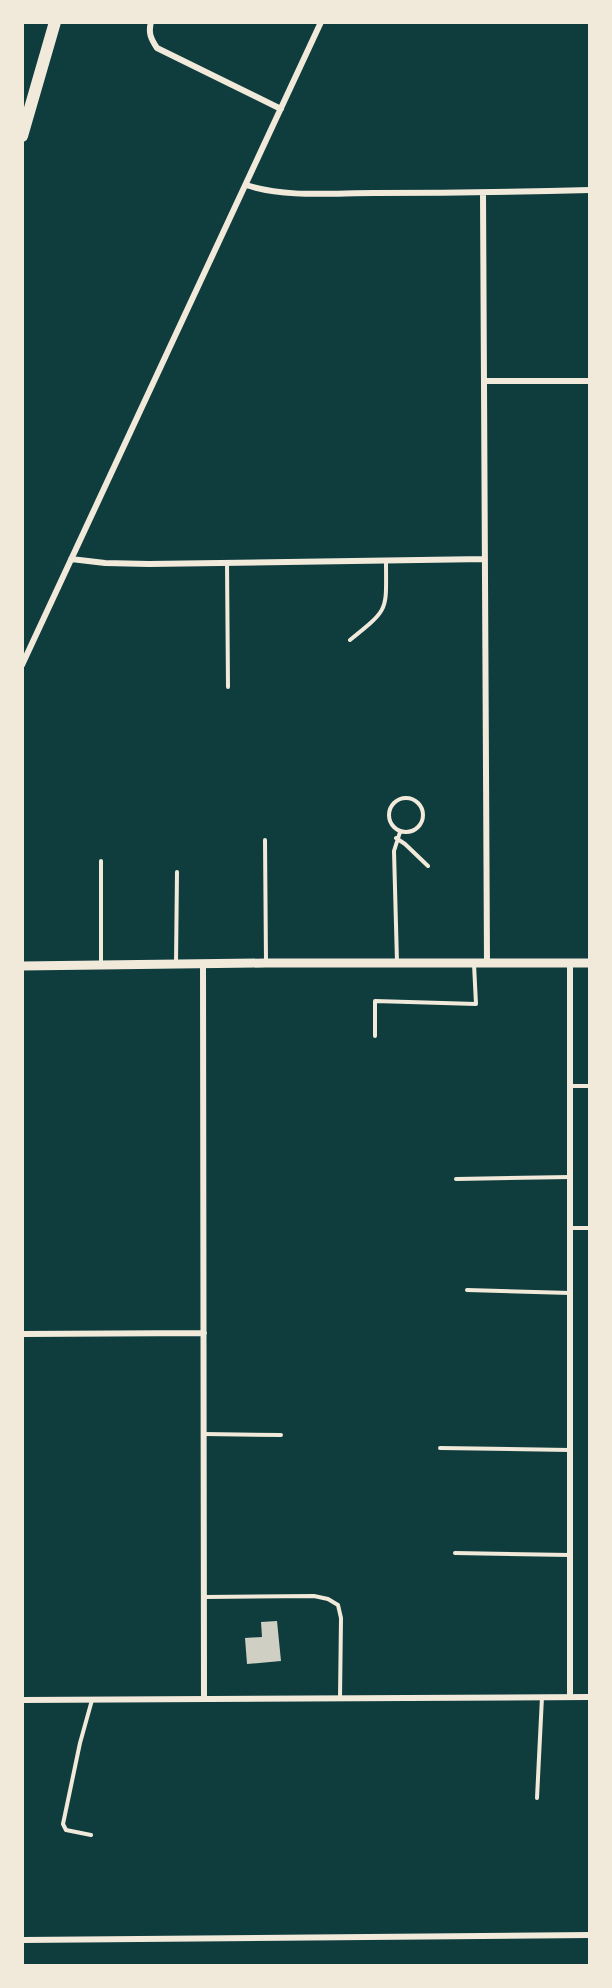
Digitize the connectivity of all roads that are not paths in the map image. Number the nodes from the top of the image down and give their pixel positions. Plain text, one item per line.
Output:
1 (55, 22) edge
2 (150, 22) edge
3 (321, 22) edge
4 (281, 109) junction
5 (22, 136) edge
6 (246, 185) junction
7 (590, 190) edge
8 (483, 193) junction
9 (484, 381) junction
10 (590, 381) edge
11 (71, 559) junction
12 (485, 560) junction
13 (386, 562) junction
14 (227, 563) junction
15 (350, 640) dead end
16 (22, 664) edge
17 (228, 687) dead end
18 (400, 832) junction
19 (396, 838) junction
20 (265, 840) dead end
21 (101, 861) dead end
22 (428, 866) dead end
23 (177, 872) dead end
24 (266, 963) junction
25 (397, 963) junction
26 (474, 963) junction
27 (487, 963) junction
28 (570, 963) junction
29 (590, 963) edge
30 (176, 964) junction
31 (203, 964) junction
32 (102, 965) junction
33 (22, 966) edge
34 (375, 1036) dead end
35 (570, 1086) junction
36 (590, 1086) edge
37 (570, 1177) junction
38 (456, 1179) dead end
39 (570, 1227) junction
40 (590, 1228) edge
41 (468, 1290) dead end
42 (570, 1293) junction
43 (204, 1333) junction
44 (22, 1334) edge
45 (204, 1434) junction
46 (281, 1435) dead end
47 (440, 1448) dead end
48 (570, 1450) junction
49 (455, 1553) dead end
50 (570, 1555) junction
51 (204, 1597) junction
52 (542, 1697) junction
53 (570, 1697) junction
54 (590, 1697) edge
55 (340, 1698) junction
56 (204, 1699) junction
57 (22, 1700) edge
58 (92, 1700) junction
59 (537, 1798) dead end
60 (90, 1835) dead end
61 (590, 1935) edge
62 (22, 1940) edge

1 - 5 main road
2 - 4 street
3 - 4 street
4 - 6 street
6 - 8 street
6 - 11 street
7 - 8 street
8 - 9 street
9 - 10 street
9 - 12 street
11 - 14 street
11 - 16 street
12 - 13 street
12 - 27 street
13 - 14 street
13 - 15 lane
14 - 17 lane
18 - 18 lane
18 - 19 lane
19 - 22 lane
19 - 25 lane
20 - 24 lane
21 - 32 lane
23 - 30 lane
24 - 25 street
24 - 31 street
25 - 26 street
26 - 27 street
26 - 34 lane
27 - 28 street
28 - 29 street
28 - 35 street
30 - 31 street
30 - 32 street
31 - 43 street
32 - 33 street
35 - 36 lane
35 - 37 street
37 - 38 lane
37 - 39 street
39 - 40 lane
39 - 42 street
41 - 42 lane
42 - 48 street
43 - 44 street
43 - 45 street
45 - 46 lane
45 - 51 street
47 - 48 lane
48 - 50 street
49 - 50 lane
50 - 53 street
51 - 55 lane
51 - 56 street
52 - 53 street
52 - 55 street
52 - 59 lane
53 - 54 street
55 - 56 street
56 - 58 street
57 - 58 street
58 - 60 lane
61 - 62 street

